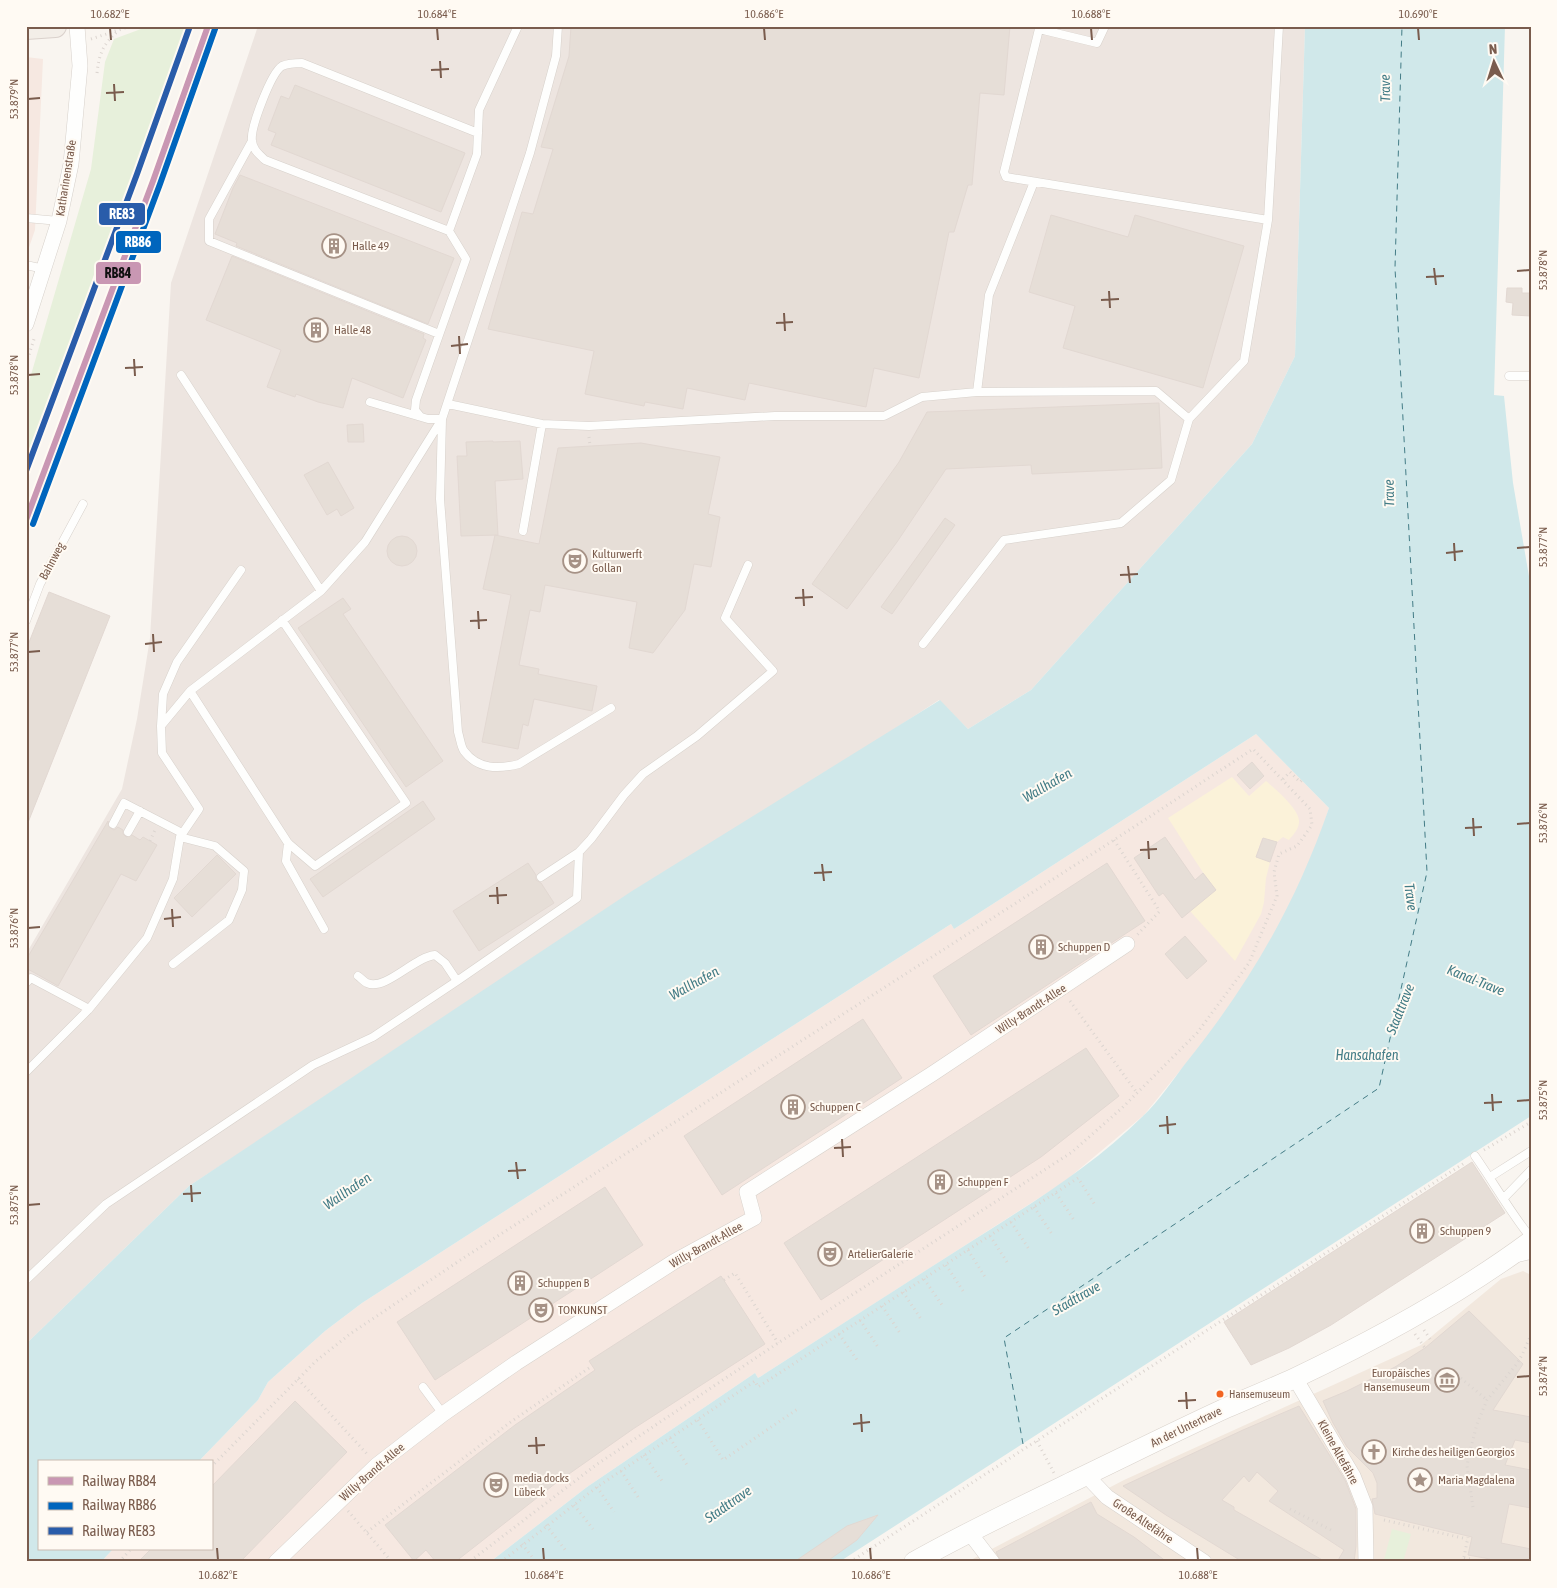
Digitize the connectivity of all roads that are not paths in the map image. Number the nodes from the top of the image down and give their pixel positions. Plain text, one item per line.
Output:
1 (55, 26) edge
2 (77, 26) edge
3 (518, 26) edge
4 (558, 26) edge
5 (1105, 26) edge
6 (1279, 26) edge
7 (26, 28) edge
8 (1039, 28) edge
9 (478, 134) junction
10 (252, 141) junction
11 (1034, 182) junction
12 (26, 218) edge
13 (1268, 220) junction
14 (59, 221) junction
15 (449, 231) junction
16 (26, 265) edge
17 (44, 269) junction
18 (26, 324) edge
19 (440, 334) junction
20 (181, 375) dead end
21 (1509, 376) dead end
22 (1531, 376) edge
23 (977, 392) junction
24 (370, 402) dead end
25 (448, 404) junction
26 (420, 416) junction
27 (442, 419) junction
28 (1189, 419) junction
29 (542, 424) junction
30 (83, 504) dead end
31 (523, 531) dead end
32 (748, 565) dead end
33 (241, 570) dead end
34 (321, 591) junction
35 (282, 620) junction
36 (26, 621) edge
37 (923, 644) dead end
38 (190, 691) junction
39 (611, 708) dead end
40 (161, 726) junction
41 (140, 811) junction
42 (113, 824) dead end
43 (128, 832) dead end
44 (181, 835) junction
45 (288, 843) junction
46 (580, 852) junction
47 (541, 877) dead end
48 (324, 929) dead end
49 (1128, 944) road end
50 (173, 964) dead end
51 (358, 976) dead end
52 (457, 981) junction
53 (26, 982) edge
54 (89, 1009) junction
55 (26, 1072) edge
56 (1531, 1151) edge
57 (1475, 1156) road end
58 (1531, 1170) edge
59 (1490, 1177) junction
60 (1504, 1198) junction
61 (1531, 1240) edge
62 (1531, 1255) edge
63 (1505, 1260) junction
64 (26, 1280) edge
65 (1295, 1378) junction
66 (423, 1387) dead end
67 (443, 1414) junction
68 (1086, 1475) junction
69 (969, 1532) junction
70 (276, 1562) edge
71 (914, 1562) edge
72 (992, 1562) edge
73 (1204, 1562) edge
74 (1366, 1562) edge

1 - 7 main road
2 - 14 street, Katharinenstraße
3 - 9 lane
4 - 25 lane
5 - 8 lane
6 - 13 lane
8 - 11 lane
9 - 10 lane
9 - 15 lane
10 - 15 lane
10 - 19 lane
11 - 13 lane
11 - 23 lane
12 - 14 lane
13 - 28 lane
14 - 17 street, Katharinenstraße
15 - 19 lane
16 - 17 lane
17 - 18 street, Katharinenstraße
19 - 26 lane
20 - 34 lane
21 - 22 lane
23 - 28 lane
23 - 29 lane
24 - 26 lane
25 - 27 lane
25 - 29 lane
26 - 27 lane
27 - 34 lane
27 - 39 lane
28 - 37 lane
29 - 31 lane
30 - 36 lane, Bahnweg
32 - 46 lane
33 - 40 lane
34 - 35 lane
35 - 38 lane
35 - 45 lane
38 - 40 lane
38 - 45 lane
40 - 44 lane
41 - 42 lane
41 - 43 lane
41 - 44 lane
44 - 50 lane
44 - 54 lane
45 - 48 lane
46 - 47 lane
46 - 52 lane
49 - 67 street, Willy-Brandt-Allee
51 - 52 lane
52 - 64 lane
53 - 54 lane
54 - 55 lane
56 - 59 lane
57 - 59 lane
58 - 60 lane
59 - 60 lane
60 - 61 lane
61 - 63 main road, An der Untertrave
62 - 63 lane
63 - 65 main road, An der Untertrave
65 - 68 main road, An der Untertrave
65 - 74 street, Kleine Altefähre
66 - 67 lane
67 - 70 street, Willy-Brandt-Allee
68 - 69 main road, An der Untertrave
68 - 73 street, Große Altefähre
69 - 71 main road, An der Untertrave
69 - 72 street

